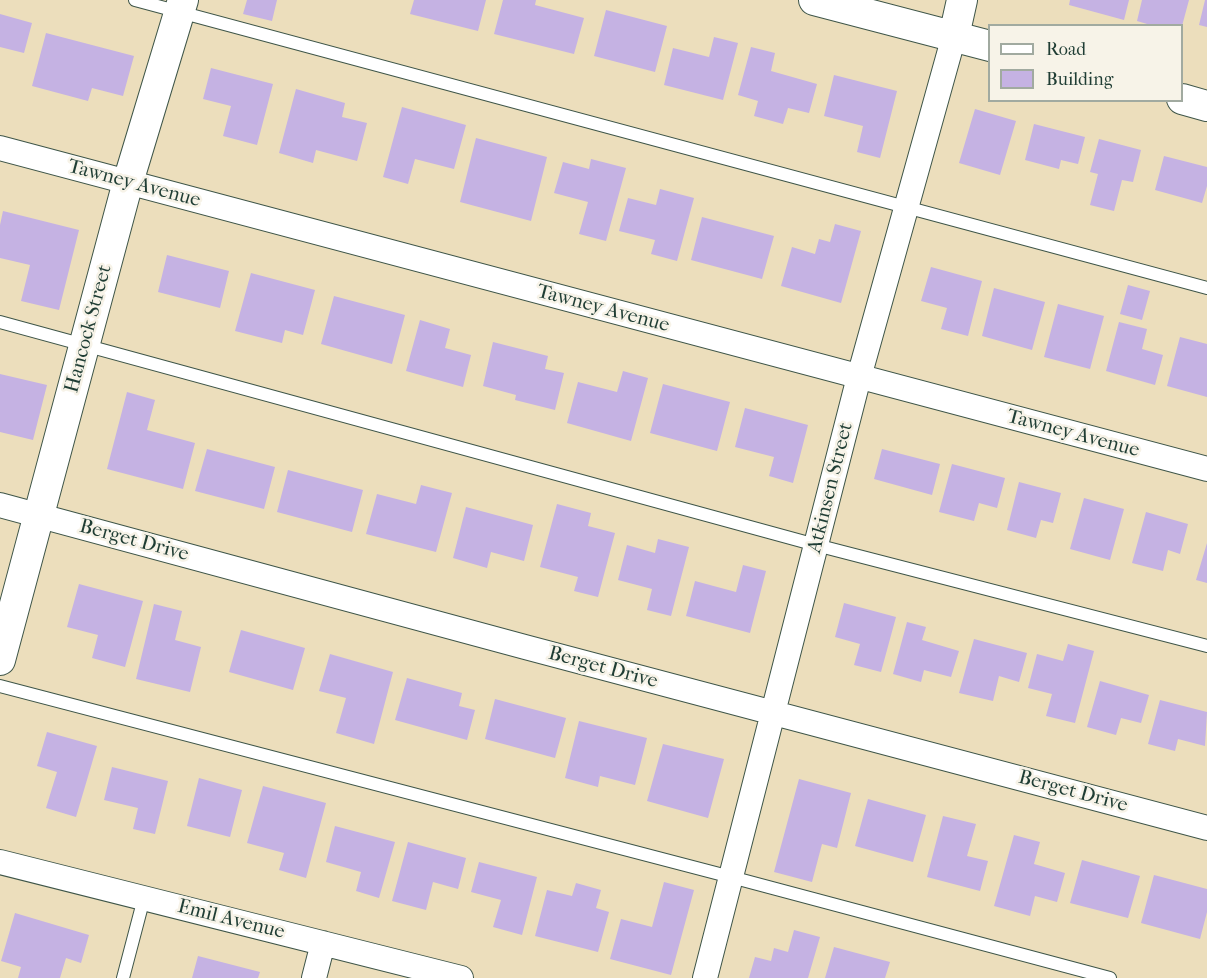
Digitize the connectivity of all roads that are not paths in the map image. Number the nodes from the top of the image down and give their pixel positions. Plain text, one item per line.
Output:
1 (135, 0) edge
2 (814, 0) edge
3 (962, 0) edge
4 (181, 6) edge
5 (954, 36) junction
6 (988, 45) edge
7 (1183, 99) edge
8 (1207, 106) edge
9 (0, 148) edge
10 (128, 182) junction
11 (906, 207) junction
12 (1207, 288) edge
13 (0, 322) edge
14 (85, 344) junction
15 (860, 377) junction
16 (1207, 469) edge
17 (0, 505) edge
18 (39, 516) junction
19 (816, 545) junction
20 (1207, 646) edge
21 (0, 660) edge
22 (0, 686) edge
23 (773, 713) junction
24 (1207, 828) edge
25 (0, 862) edge
26 (731, 876) junction
27 (144, 898) junction
28 (323, 943) junction
29 (123, 978) edge
30 (314, 978) edge
31 (461, 978) edge
32 (705, 978) edge
33 (1110, 978) edge

1 - 4 lane
2 - 5 street
3 - 5 street, Atkinsen Street
4 - 10 street, Hancock Street
4 - 11 lane
5 - 6 street
5 - 11 street, Atkinsen Street
7 - 8 street
9 - 10 street, Tawney Avenue
10 - 14 street, Hancock Street
10 - 15 street, Tawney Avenue
11 - 12 lane
11 - 15 street, Atkinsen Street
13 - 14 lane
14 - 18 street, Hancock Street
14 - 19 lane
15 - 16 street, Tawney Avenue
15 - 19 street, Atkinsen Street
17 - 18 street, Berget Drive
18 - 21 street, Hancock Street
18 - 23 street, Berget Drive
19 - 20 lane
19 - 23 street, Atkinsen Street
22 - 26 lane
23 - 24 street, Berget Drive
23 - 26 street, Atkinsen Street
25 - 27 street, Emil Avenue
26 - 32 street, Atkinsen Street
26 - 33 lane
27 - 28 street, Emil Avenue
27 - 29 lane
28 - 30 street
28 - 31 street, Emil Avenue

